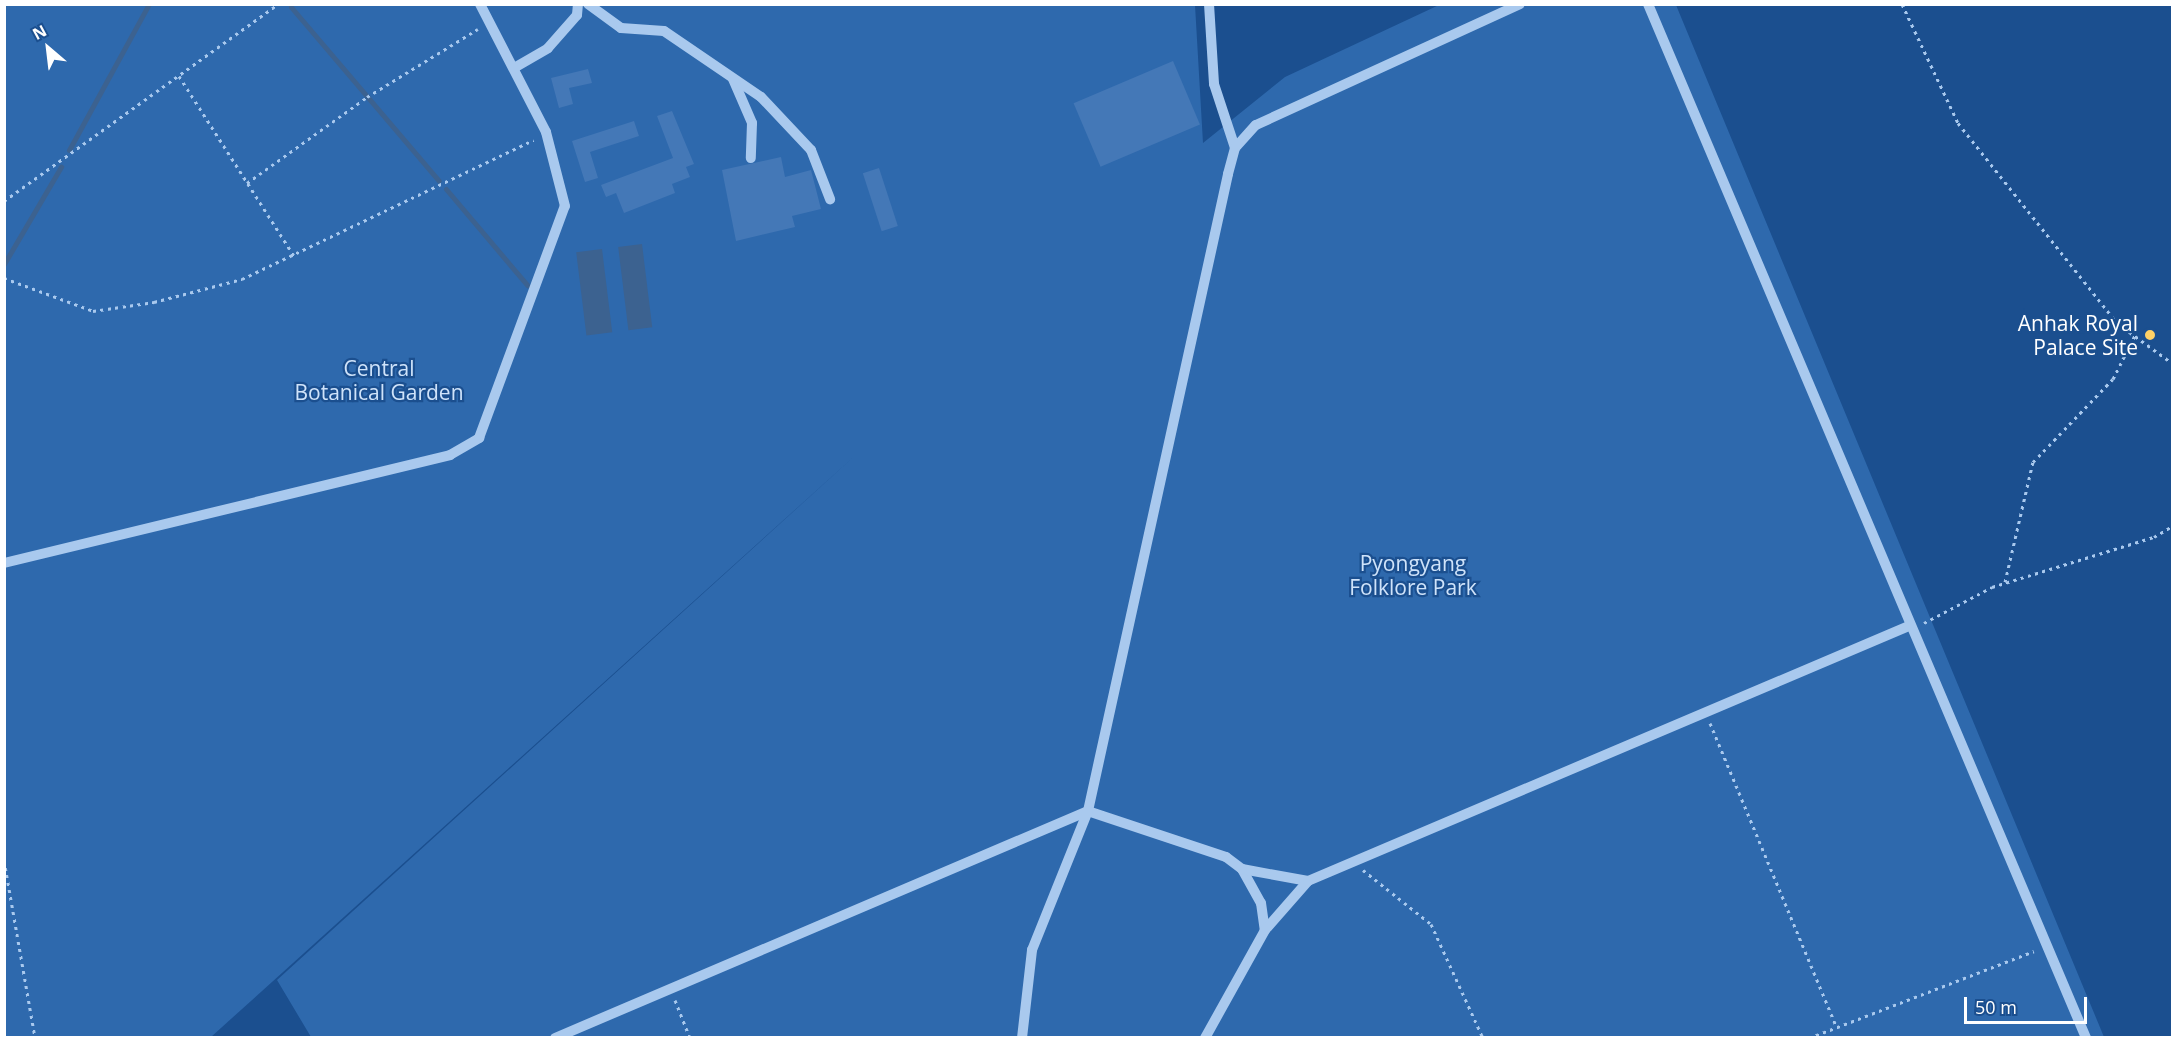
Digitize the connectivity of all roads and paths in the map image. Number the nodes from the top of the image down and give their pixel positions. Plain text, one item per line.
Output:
1 (278, 4) edge
2 (578, 4) edge
3 (588, 4) edge
4 (1209, 4) edge
5 (1520, 4) edge
6 (1648, 4) edge
7 (1902, 4) edge
8 (482, 5) edge
9 (489, 22) junction
10 (514, 68) junction
11 (179, 76) junction
12 (733, 79) junction
13 (546, 132) junction
14 (1234, 148) junction
15 (751, 158) dead end
16 (247, 183) junction
17 (830, 200) dead end
18 (4, 201) edge
19 (295, 256) junction
20 (4, 278) edge
21 (2135, 335) junction
22 (2172, 363) edge
23 (2172, 526) edge
24 (4, 563) edge
25 (2005, 582) junction
26 (1910, 627) junction
27 (1706, 714) junction
28 (1088, 811) junction
29 (4, 860) edge
30 (1353, 862) junction
31 (1242, 868) junction
32 (1308, 881) junction
33 (1264, 930) junction
34 (2047, 946) junction
35 (670, 990) junction
36 (1836, 1026) junction
37 (35, 1038) edge
38 (555, 1038) edge
39 (690, 1038) edge
40 (1022, 1038) edge
41 (1205, 1038) edge
42 (1483, 1038) edge
43 (1809, 1038) edge
44 (2086, 1038) edge

1 - 11 path
2 - 10 street
3 - 12 street
4 - 14 street
5 - 14 street
6 - 26 street
7 - 21 path
8 - 9 street
9 - 10 street
9 - 16 path
10 - 13 street
11 - 16 path
11 - 18 path
12 - 15 street
12 - 17 street
13 - 19 path
13 - 24 street
14 - 28 street
16 - 19 path
19 - 20 path
21 - 22 path
21 - 25 path
23 - 25 path
25 - 26 path
26 - 27 street
26 - 34 street
27 - 30 street
27 - 36 path
28 - 31 street
28 - 35 street
28 - 40 street
29 - 37 path
30 - 32 street
30 - 42 path
31 - 32 street
31 - 33 street
32 - 33 street
33 - 41 street
34 - 36 path
34 - 44 street
35 - 38 street
35 - 39 path
36 - 43 path

